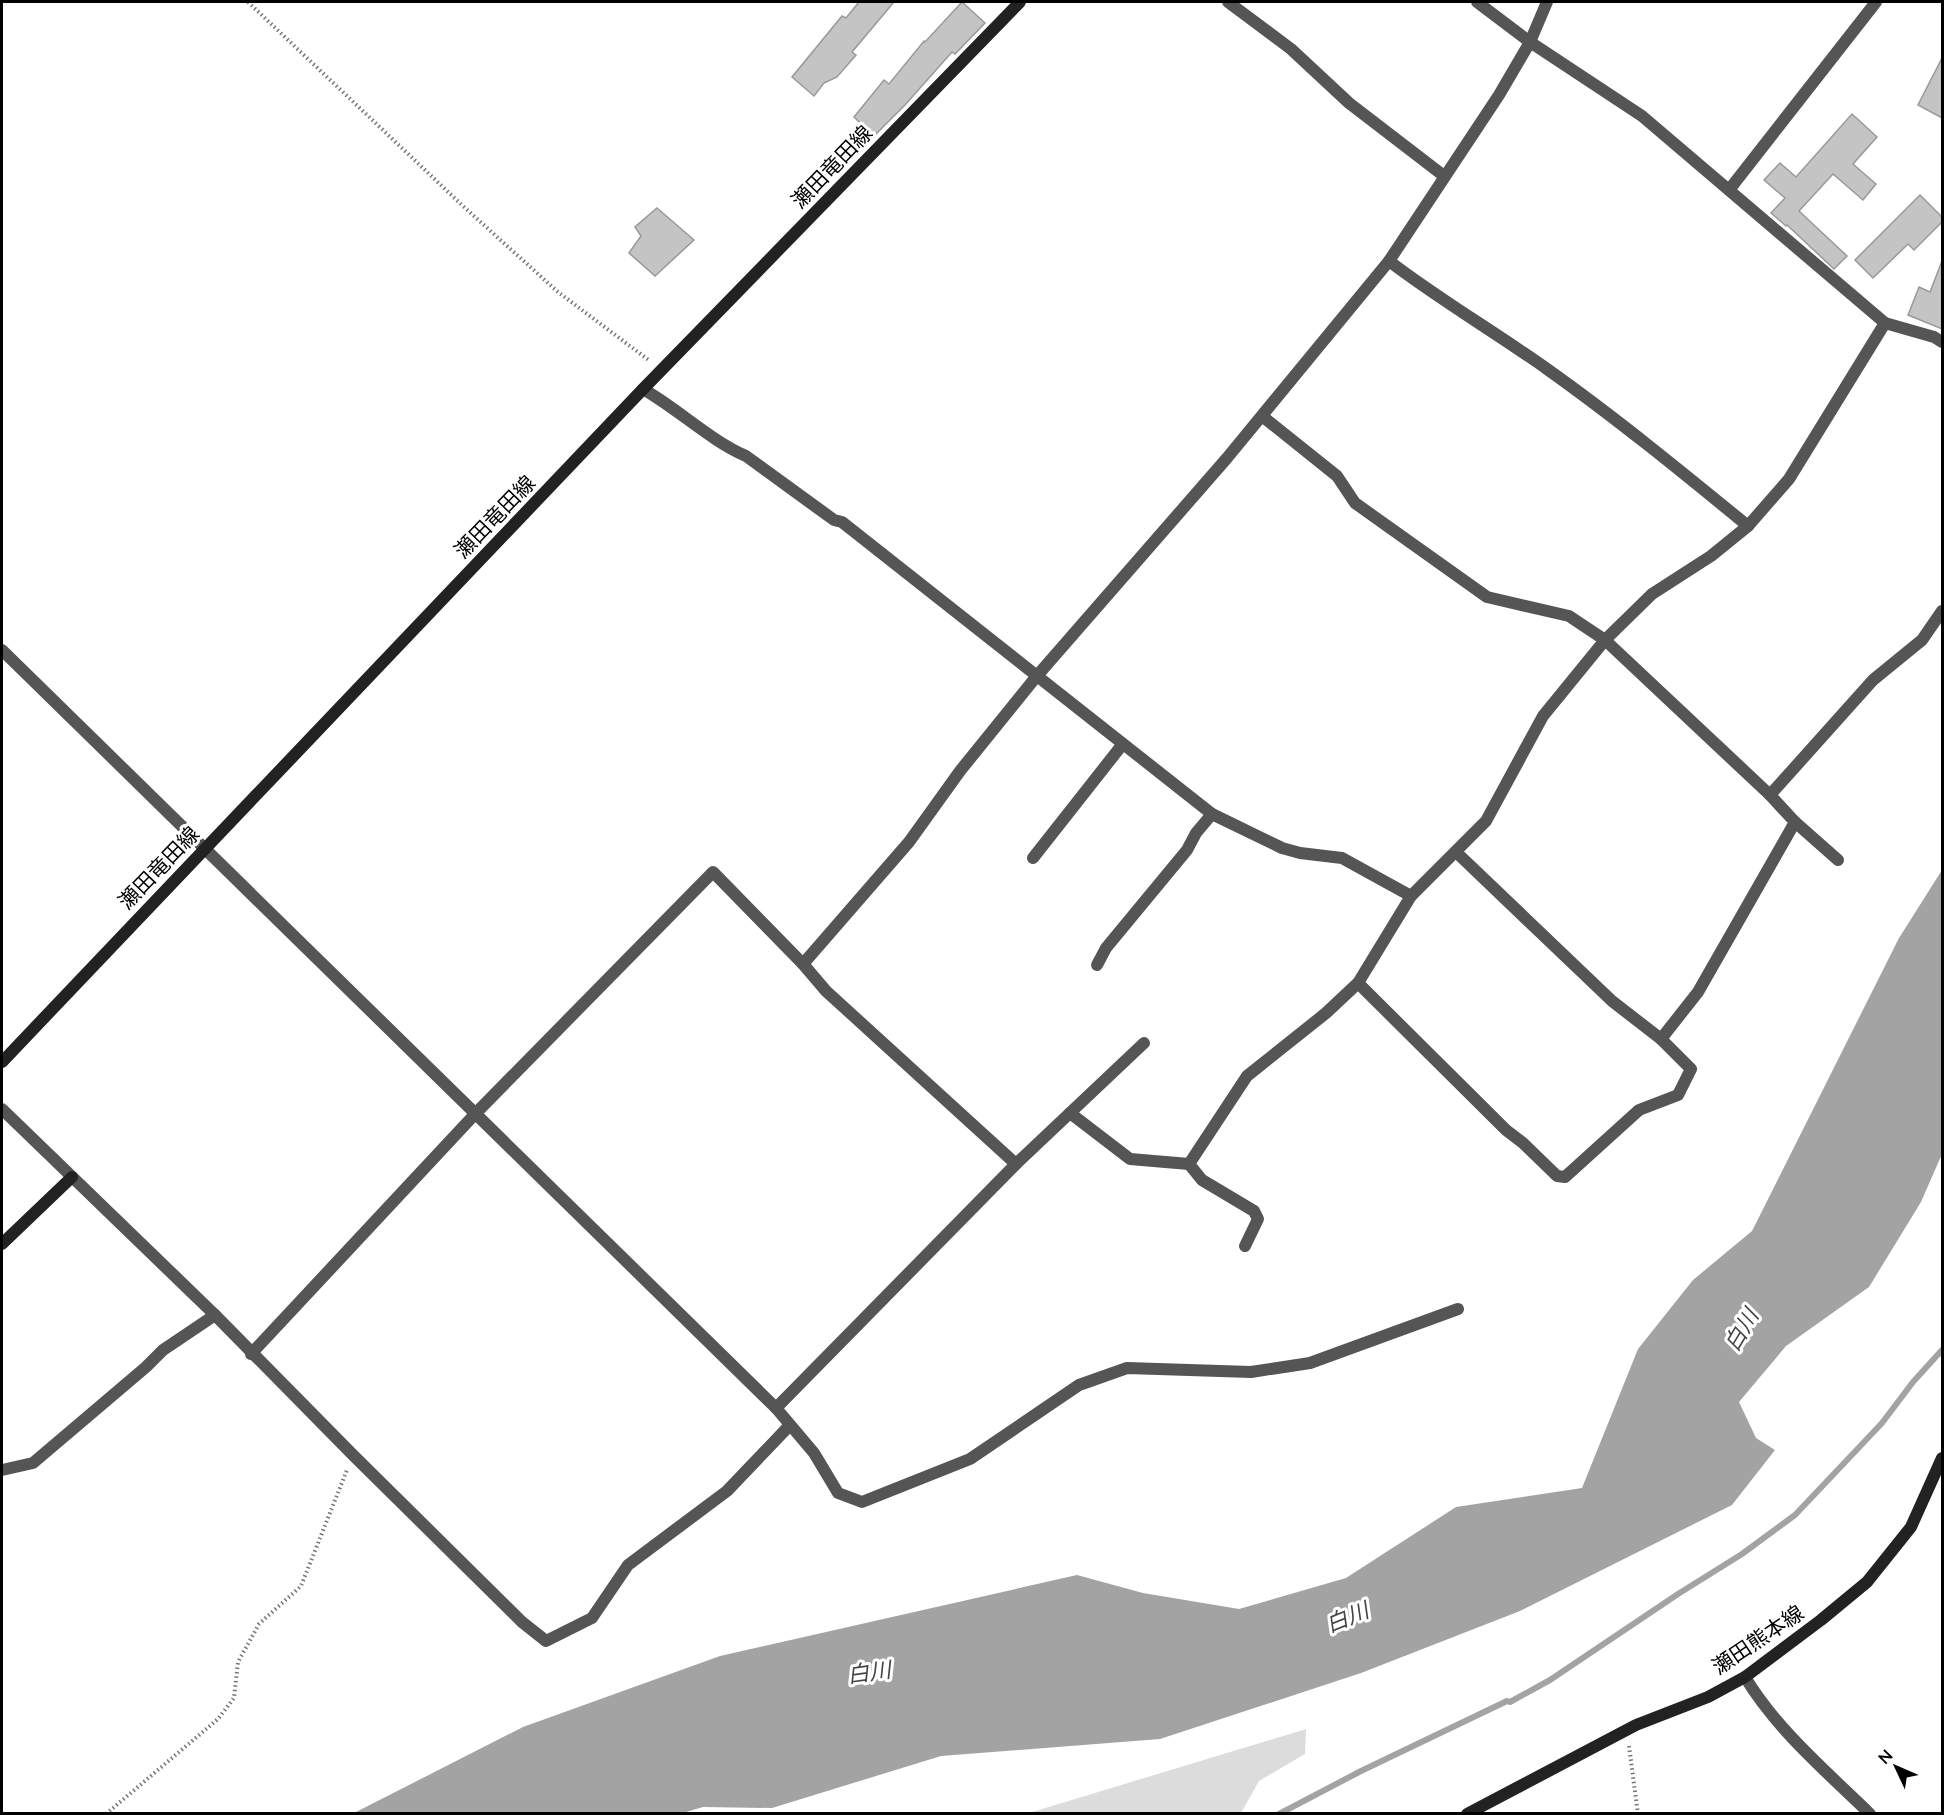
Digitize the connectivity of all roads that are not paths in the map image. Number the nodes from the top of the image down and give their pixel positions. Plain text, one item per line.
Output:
1 (1020, 2) edge
2 (1228, 2) edge
3 (1477, 2) edge
4 (1547, 2) edge
5 (1876, 2) edge
6 (1530, 42) junction
7 (1444, 176) junction
8 (1729, 190) junction
9 (1389, 261) junction
10 (1885, 323) junction
11 (1942, 342) edge
12 (643, 389) junction
13 (1262, 416) junction
14 (1748, 526) junction
15 (1942, 611) edge
16 (1605, 640) junction
17 (2, 650) edge
18 (1036, 677) junction
19 (1122, 745) junction
20 (1770, 795) junction
21 (1212, 814) junction
22 (1795, 822) junction
23 (204, 849) junction
24 (1456, 852) junction
25 (1033, 858) dead end
26 (1838, 860) dead end
27 (1411, 896) junction
28 (803, 964) junction
29 (1097, 965) dead end
30 (1358, 982) junction
31 (1661, 1039) junction
32 (1144, 1043) dead end
33 (2, 1062) edge
34 (2, 1109) edge
35 (476, 1113) junction
36 (1070, 1113) junction
37 (1016, 1164) junction
38 (1189, 1164) junction
39 (72, 1177) junction
40 (2, 1244) edge
41 (1245, 1246) dead end
42 (1458, 1309) dead end
43 (215, 1315) junction
44 (251, 1354) junction
45 (776, 1408) junction
46 (790, 1425) junction
47 (1942, 1458) edge
48 (2, 1470) edge
49 (1745, 1677) junction
50 (1467, 1814) edge
51 (1870, 1814) edge

1 - 12 main road, 瀬田竜田線
2 - 7 street
3 - 6 street
4 - 6 street
5 - 8 street
6 - 7 street
6 - 8 street
7 - 9 street
8 - 10 street
9 - 13 street
9 - 14 street
10 - 11 street
10 - 14 street
12 - 18 street
12 - 23 main road, 瀬田竜田線
13 - 16 street
13 - 18 street
14 - 16 street
15 - 20 street
16 - 20 street
16 - 24 street
17 - 23 street
18 - 19 street
18 - 28 street
19 - 21 street
19 - 25 street
20 - 22 street
21 - 27 street
21 - 29 street
22 - 26 street
22 - 31 street
23 - 33 main road, 瀬田竜田線
23 - 35 street
24 - 27 street
24 - 31 street
27 - 30 street
28 - 35 street
28 - 37 street
30 - 31 street
30 - 38 street
32 - 36 street
34 - 39 street
35 - 44 street
35 - 45 street
36 - 37 street
36 - 38 street
37 - 45 street
38 - 41 street
39 - 40 main road
39 - 43 street
42 - 46 street
43 - 44 street
43 - 48 street
44 - 46 street
45 - 46 street
47 - 49 main road, 瀬田熊本線
49 - 50 main road, 瀬田熊本線
49 - 51 street

